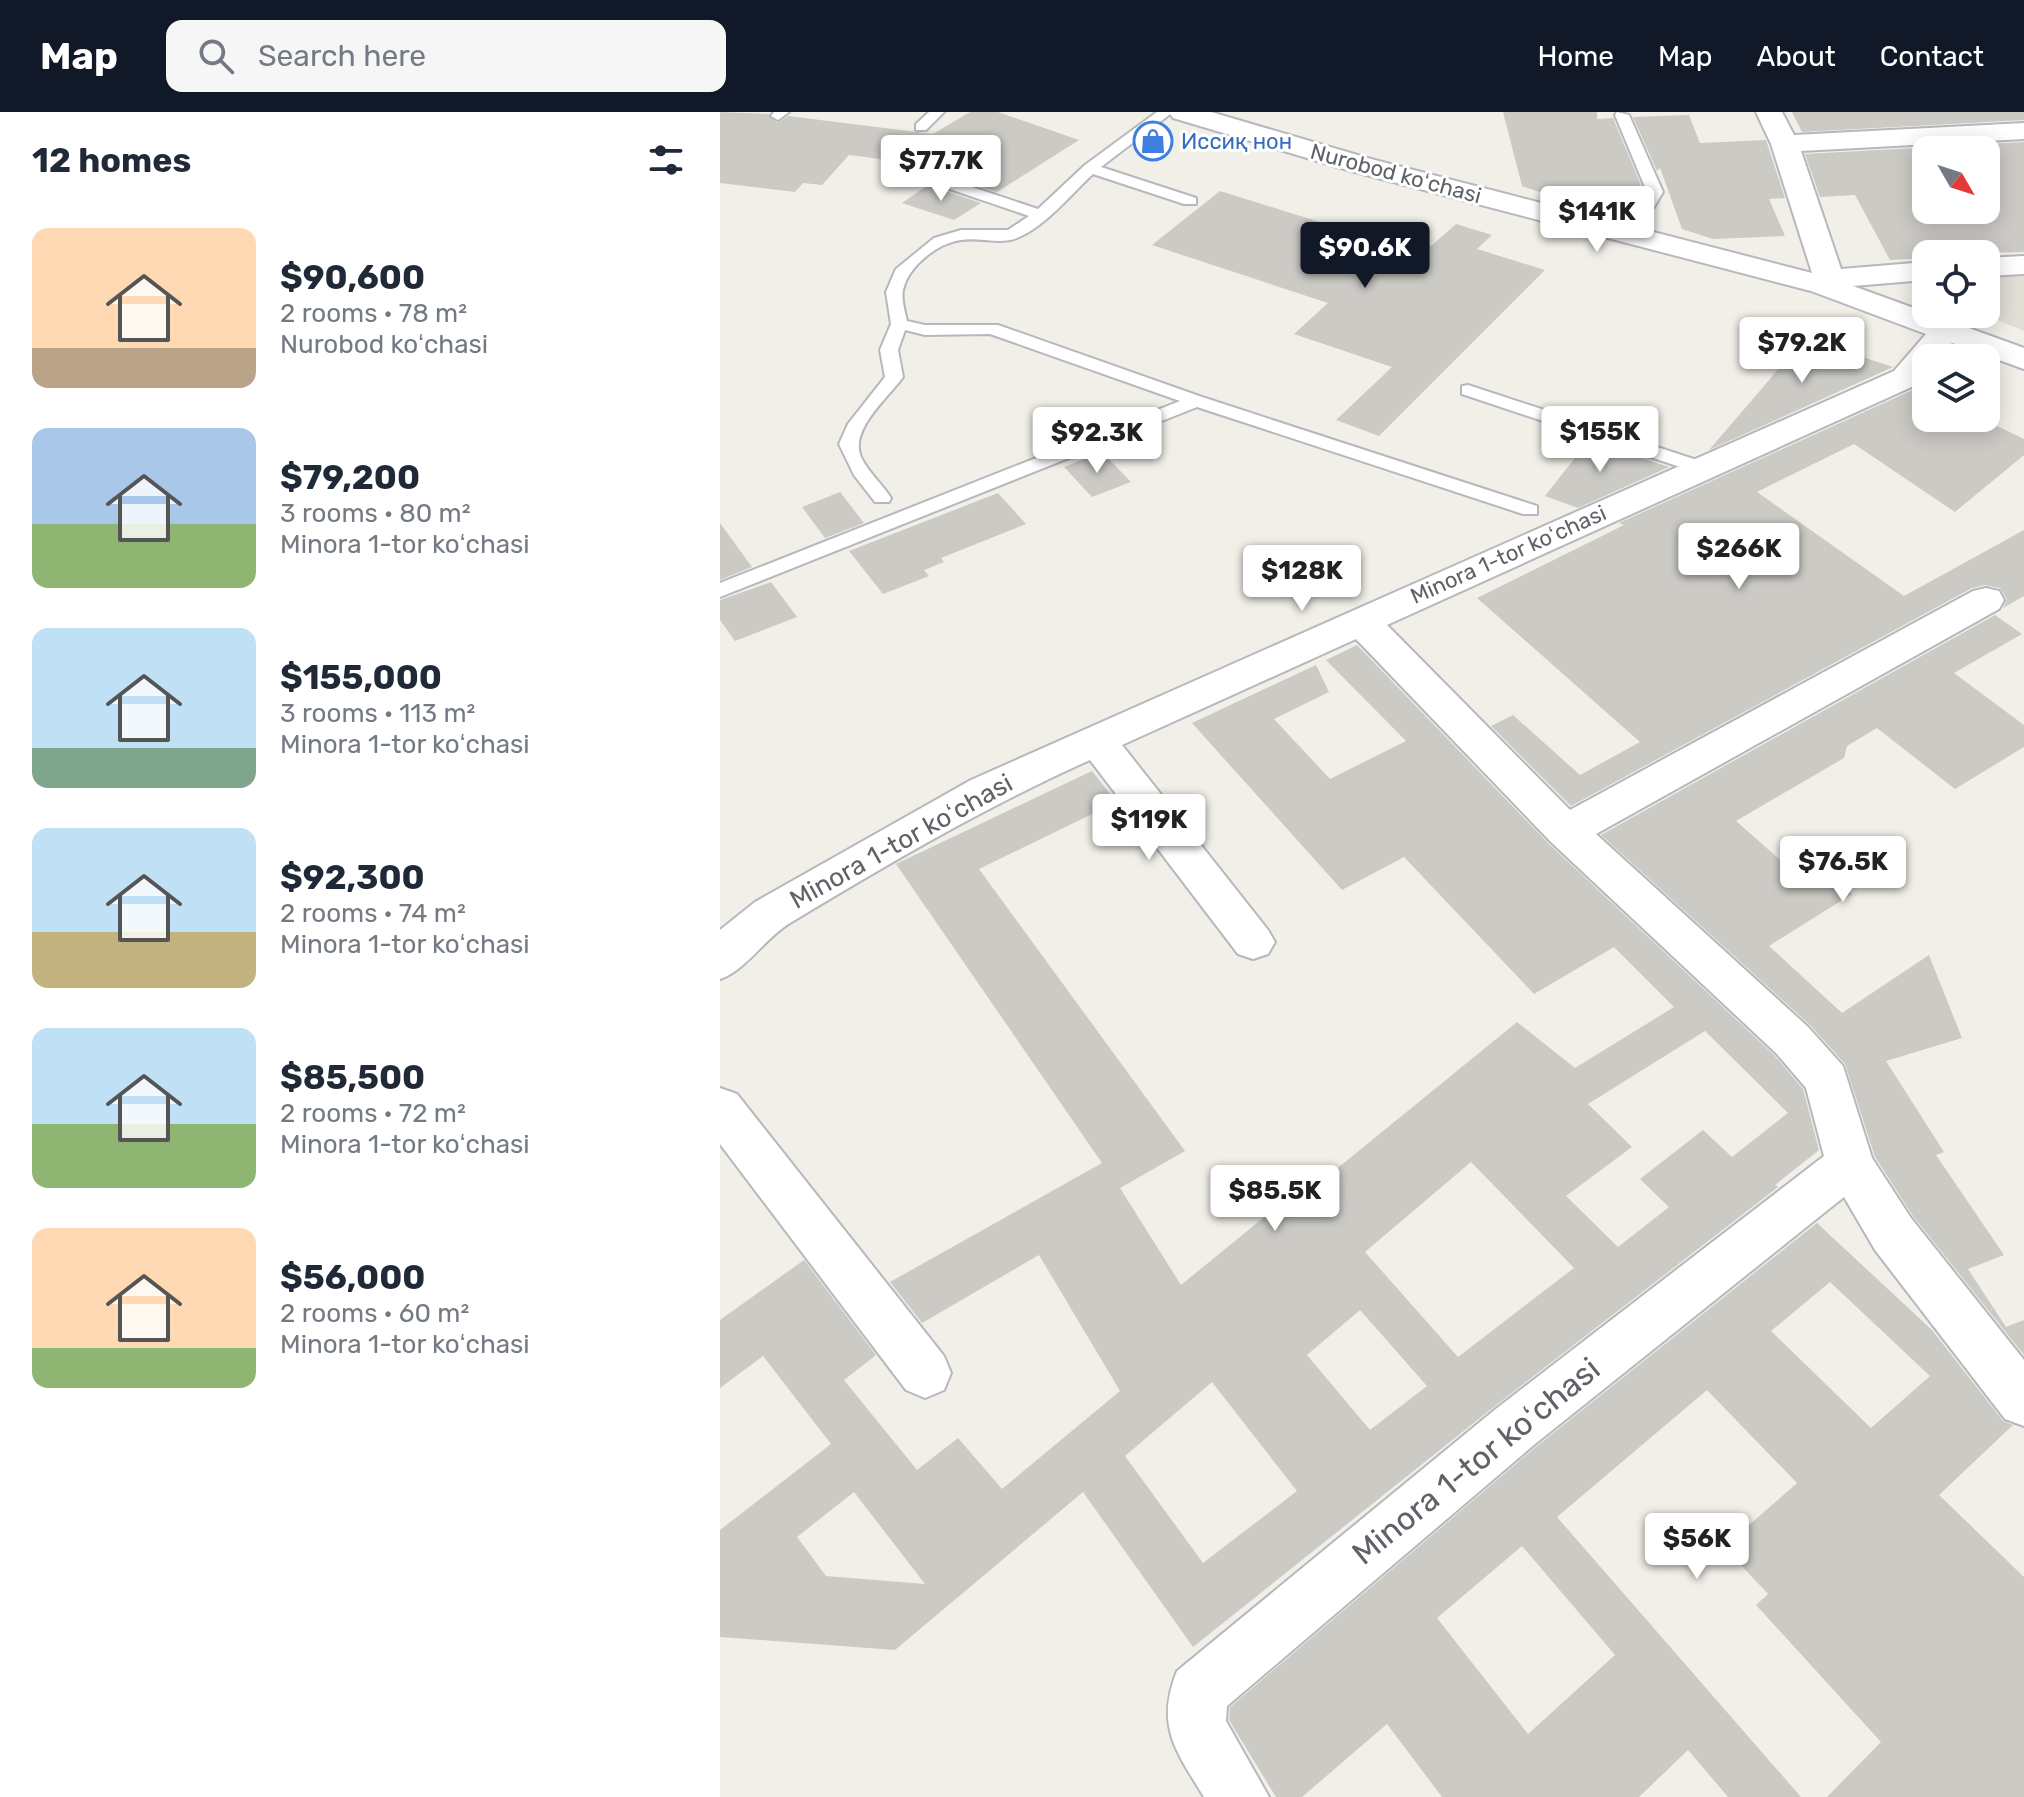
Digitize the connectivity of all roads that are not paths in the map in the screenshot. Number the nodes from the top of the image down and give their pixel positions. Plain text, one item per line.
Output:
1 (937, 112) edge
2 (1166, 112) edge
3 (1182, 112) edge
4 (1769, 112) edge
5 (1622, 115) dead end
6 (921, 127) dead end
7 (2024, 131) edge
8 (1785, 144) junction
9 (1090, 168) junction
10 (934, 179) dead end
11 (1190, 201) dead end
12 (1041, 215) junction
13 (1619, 232) junction
14 (2024, 265) edge
15 (2000, 266) edge
16 (1912, 273) edge
17 (1826, 282) junction
18 (899, 324) junction
19 (1946, 330) junction
20 (2024, 359) edge
21 (1468, 390) dead end
22 (1196, 401) junction
23 (1705, 469) junction
24 (882, 498) dead end
25 (1530, 510) dead end
26 (720, 590) edge
27 (1986, 600) dead end
28 (1360, 620) junction
29 (1097, 741) junction
30 (1566, 831) junction
31 (1253, 942) dead end
32 (720, 962) edge
33 (720, 1108) edge
34 (1850, 1164) junction
35 (925, 1373) dead end
36 (2024, 1401) edge
37 (1238, 1797) edge

1 - 6 lane
2 - 9 lane
3 - 13 street, Nurobod koʻchasi
4 - 8 street
5 - 13 lane
7 - 8 street
8 - 17 street
9 - 11 lane
9 - 12 lane
10 - 12 lane
12 - 18 lane
13 - 17 street, Nurobod koʻchasi
14 - 15 street
16 - 17 street
17 - 19 street, Nurobod koʻchasi
18 - 22 lane
18 - 24 lane
19 - 20 street, Nurobod koʻchasi
19 - 23 street, Minora 1-tor koʻchasi
21 - 23 lane
22 - 25 lane
22 - 26 lane
23 - 28 street, Minora 1-tor koʻchasi
27 - 30 street
28 - 29 street, Minora 1-tor koʻchasi
28 - 30 street
29 - 31 street
29 - 32 street, Minora 1-tor koʻchasi
30 - 34 street
33 - 35 street
34 - 36 street
34 - 37 street, Minora 1-tor koʻchasi

